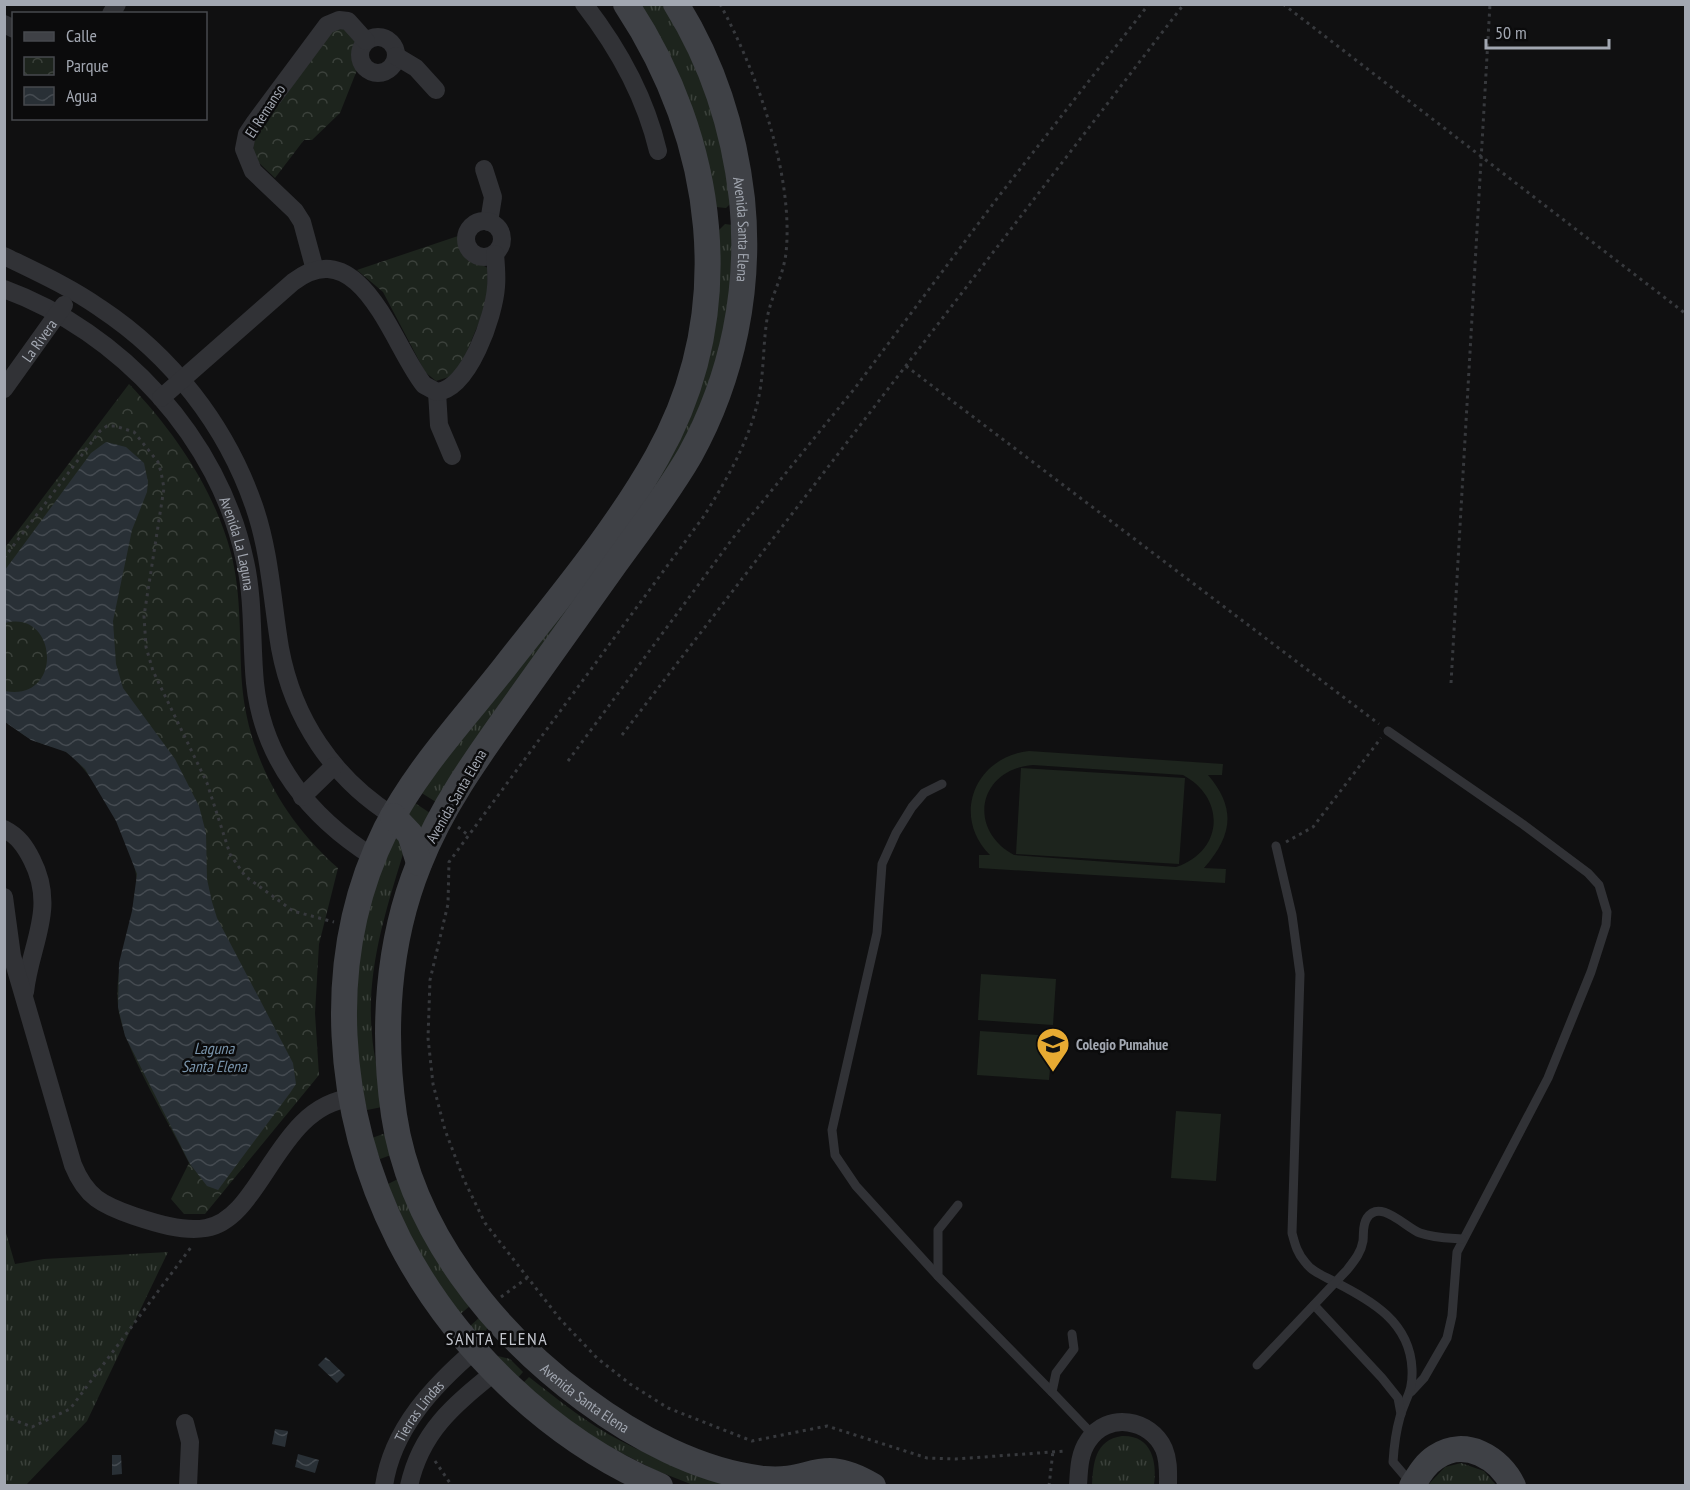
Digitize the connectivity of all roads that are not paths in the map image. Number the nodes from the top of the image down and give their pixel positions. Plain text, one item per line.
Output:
1 (584, 4) edge
2 (626, 4) edge
3 (676, 4) edge
4 (340, 12) edge
5 (366, 41) junction
6 (396, 56) junction
7 (436, 90) dead end
8 (658, 151) dead end
9 (484, 169) dead end
10 (744, 217) junction
11 (706, 221) junction
12 (489, 222) junction
13 (495, 254) junction
14 (4, 256) edge
15 (315, 270) junction
16 (4, 289) edge
17 (74, 292) junction
18 (58, 313) junction
19 (182, 380) junction
20 (4, 389) edge
21 (437, 392) junction
22 (161, 398) junction
23 (452, 456) dead end
24 (1388, 731) road end
25 (333, 766) junction
26 (942, 784) dead end
27 (302, 797) junction
28 (393, 816) junction
29 (5, 830) edge
30 (1276, 846) road end
31 (374, 857) junction
32 (419, 863) junction
33 (4, 897) edge
34 (24, 997) junction
35 (352, 1098) junction
36 (395, 1126) junction
37 (359, 1128) junction
38 (404, 1160) junction
39 (370, 1168) junction
40 (958, 1206) dead end
41 (1462, 1239) junction
42 (938, 1276) junction
43 (1336, 1282) junction
44 (1314, 1305) junction
45 (1072, 1335) dead end
46 (476, 1349) junction
47 (528, 1352) junction
48 (1257, 1365) dead end
49 (496, 1371) junction
50 (1052, 1392) junction
51 (1411, 1392) junction
52 (1401, 1414) junction
53 (185, 1423) dead end
54 (1093, 1435) junction
55 (788, 1482) edge
56 (188, 1485) edge
57 (384, 1485) edge
58 (409, 1485) edge
59 (660, 1485) edge
60 (873, 1485) edge
61 (1078, 1485) edge
62 (1168, 1485) edge
63 (1412, 1485) edge
64 (1513, 1485) edge

1 - 8 street
2 - 11 street
3 - 10 street, Avenida Santa Elena
4 - 5 street, El Remanso
4 - 15 street, El Remanso
5 - 6 street
5 - 6 street
6 - 7 street
9 - 12 street
10 - 11 street
10 - 32 street, Avenida Santa Elena
11 - 28 street
12 - 13 street
12 - 13 street
13 - 21 street
14 - 17 street, Avenida La Laguna
15 - 19 street
15 - 21 street
16 - 18 street, Avenida La Laguna
17 - 18 street, La Rivera
17 - 19 street, Avenida La Laguna
18 - 20 street, La Rivera
18 - 22 street, Avenida La Laguna
19 - 22 street
19 - 25 street, Avenida La Laguna
21 - 23 street
22 - 27 street, Avenida La Laguna
24 - 41 lane
25 - 27 street
25 - 28 street, Avenida La Laguna
26 - 42 lane
27 - 31 street, Avenida La Laguna
28 - 31 street
28 - 32 street
29 - 34 street
30 - 43 lane
31 - 35 street
32 - 36 street, Avenida Santa Elena
33 - 34 street
34 - 35 street
35 - 37 street
36 - 37 street
36 - 38 street, Avenida Santa Elena
37 - 39 street
38 - 39 street
38 - 47 street, Avenida Santa Elena
39 - 46 street
40 - 42 lane
41 - 43 lane
41 - 51 lane
42 - 50 lane
43 - 44 lane
43 - 51 lane
44 - 48 lane
44 - 52 lane
45 - 50 lane
46 - 47 street
46 - 49 street
46 - 57 street, Tierras Lindas
47 - 55 street, Avenida Santa Elena
49 - 58 street, Tierras Lindas
49 - 59 street
50 - 54 lane
51 - 52 lane
52 - 63 lane
53 - 56 street
54 - 61 street
54 - 62 street
55 - 60 street, Avenida Santa Elena
63 - 64 street

